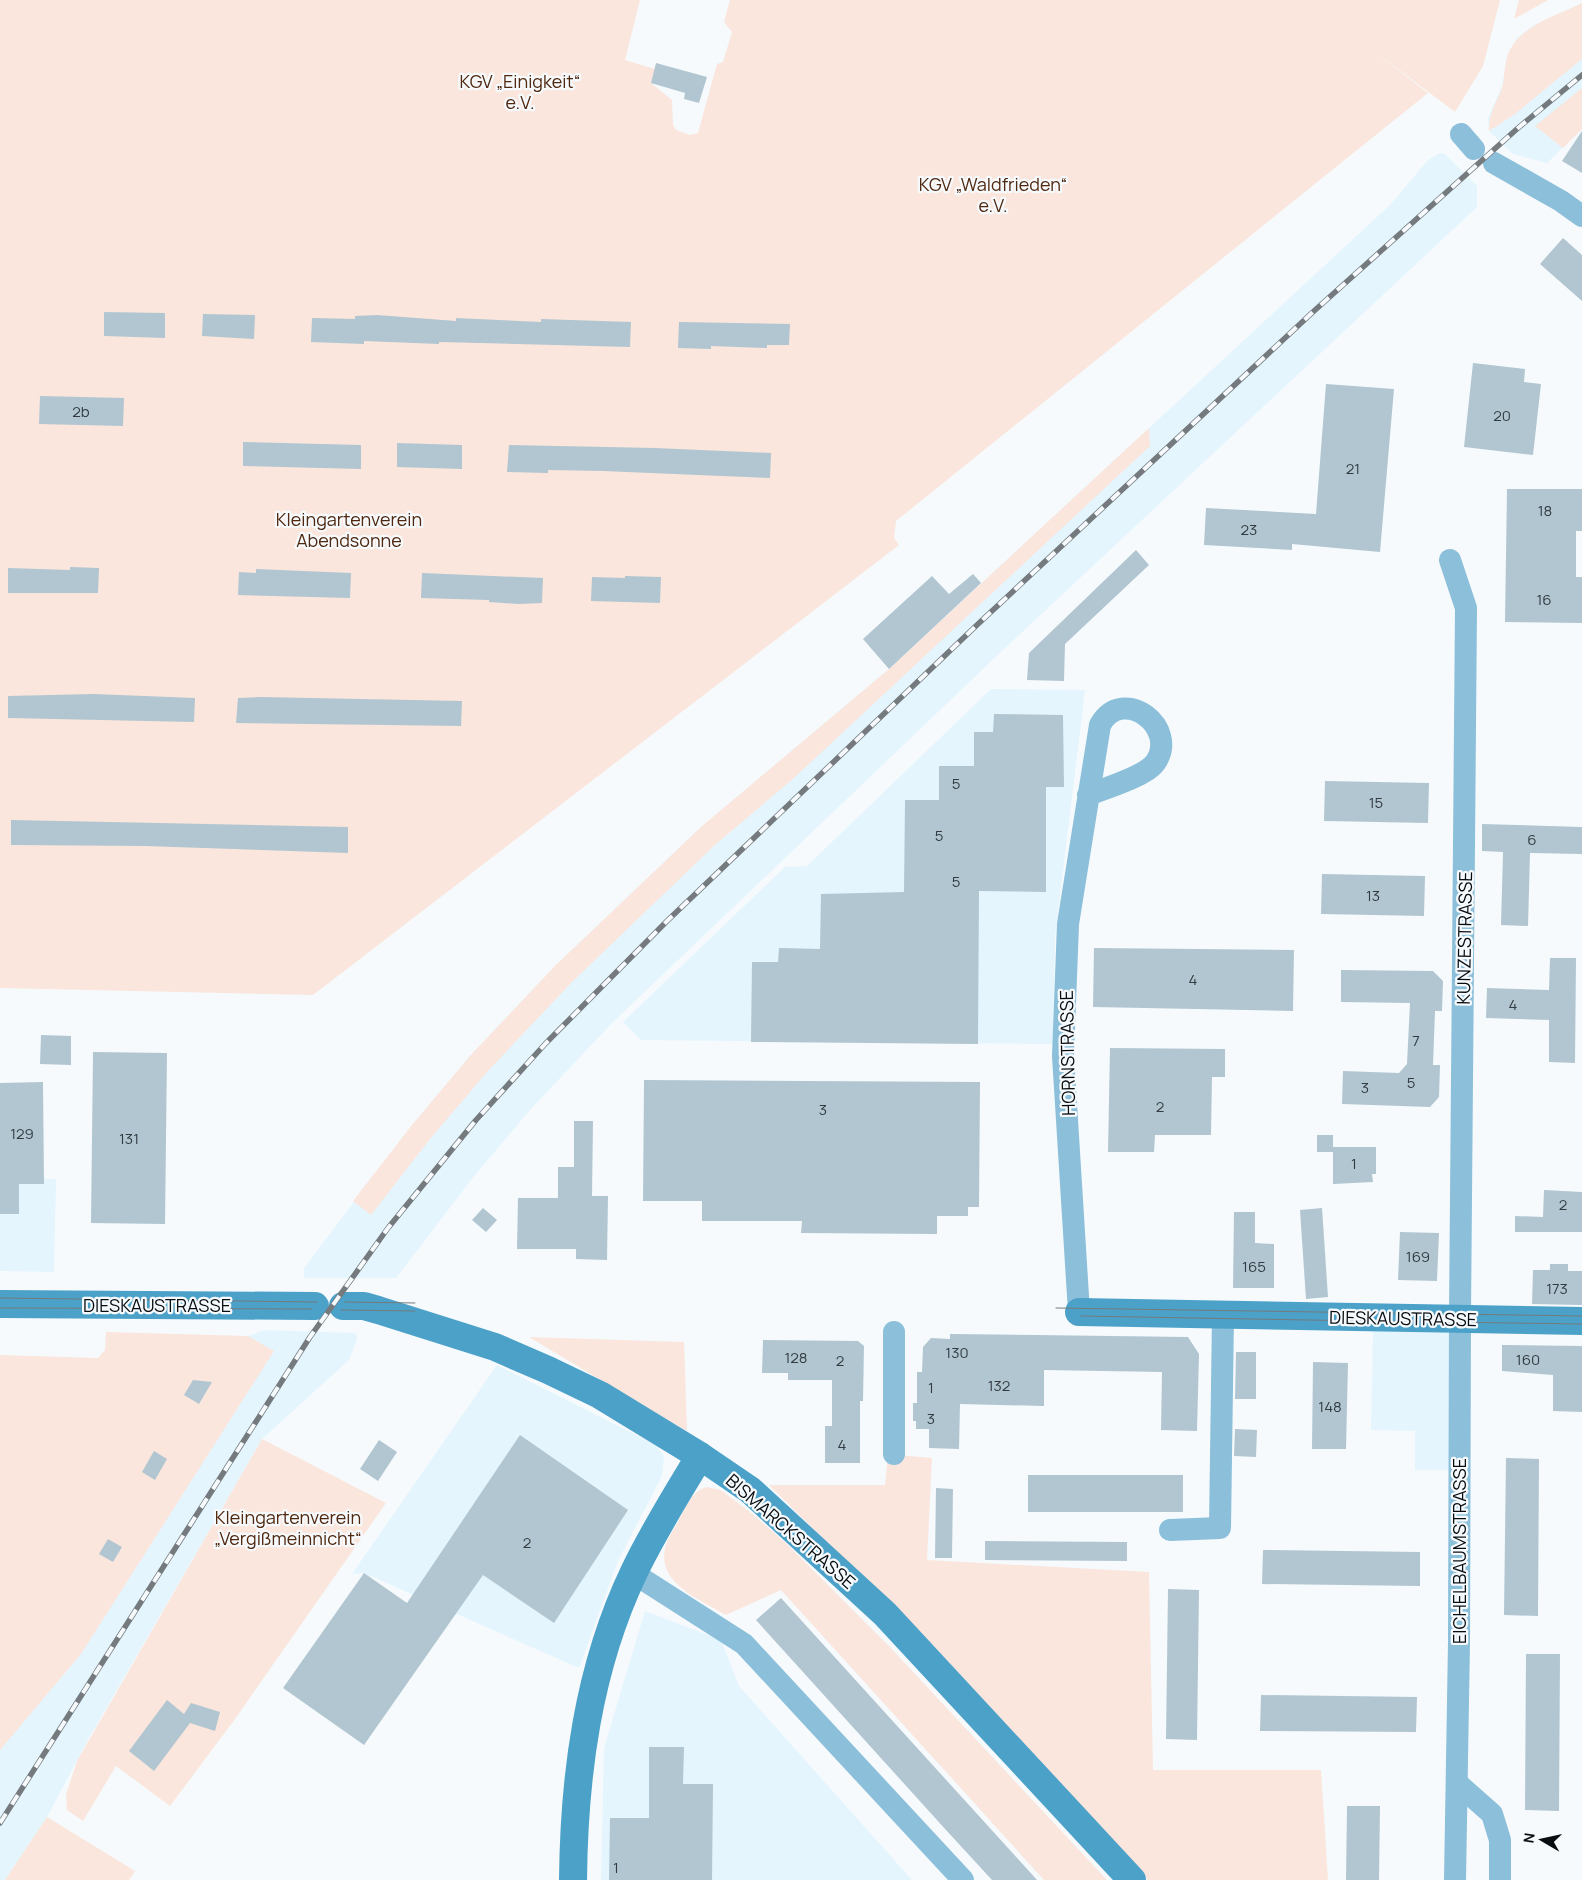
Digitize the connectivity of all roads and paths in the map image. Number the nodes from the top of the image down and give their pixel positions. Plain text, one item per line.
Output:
1 (1494, 163) dead end
2 (1582, 216) edge
3 (1450, 560) dead end
4 (1088, 795) dead end
5 (0, 1304) edge
6 (315, 1306) dead end
7 (354, 1306) dead end
8 (1079, 1312) joint
9 (1224, 1315) junction
10 (1460, 1319) junction
11 (1582, 1321) edge
12 (894, 1332) dead end
13 (894, 1454) dead end
14 (700, 1456) junction
15 (1170, 1530) dead end
16 (634, 1573) junction
17 (1457, 1783) junction
18 (573, 1880) edge
19 (963, 1880) edge
20 (1132, 1880) edge
21 (1455, 1880) edge
22 (1500, 1880) edge

1 - 2 street
3 - 10 street, KUNZESTRASSE
4 - 8 street, HORNSTRASSE
5 - 6 street, DIESKAUSTRASSE
7 - 14 street, BISMARCKSTRASSE
8 - 9 street, DIESKAUSTRASSE
9 - 10 street, DIESKAUSTRASSE
9 - 15 street
10 - 11 street, DIESKAUSTRASSE
10 - 17 street, EICHELBAUMSTRASSE
12 - 13 street
14 - 16 street
14 - 20 street, BISMARCKSTRASSE
16 - 18 street
16 - 19 street
17 - 21 street, EICHELBAUMSTRASSE
17 - 22 street

